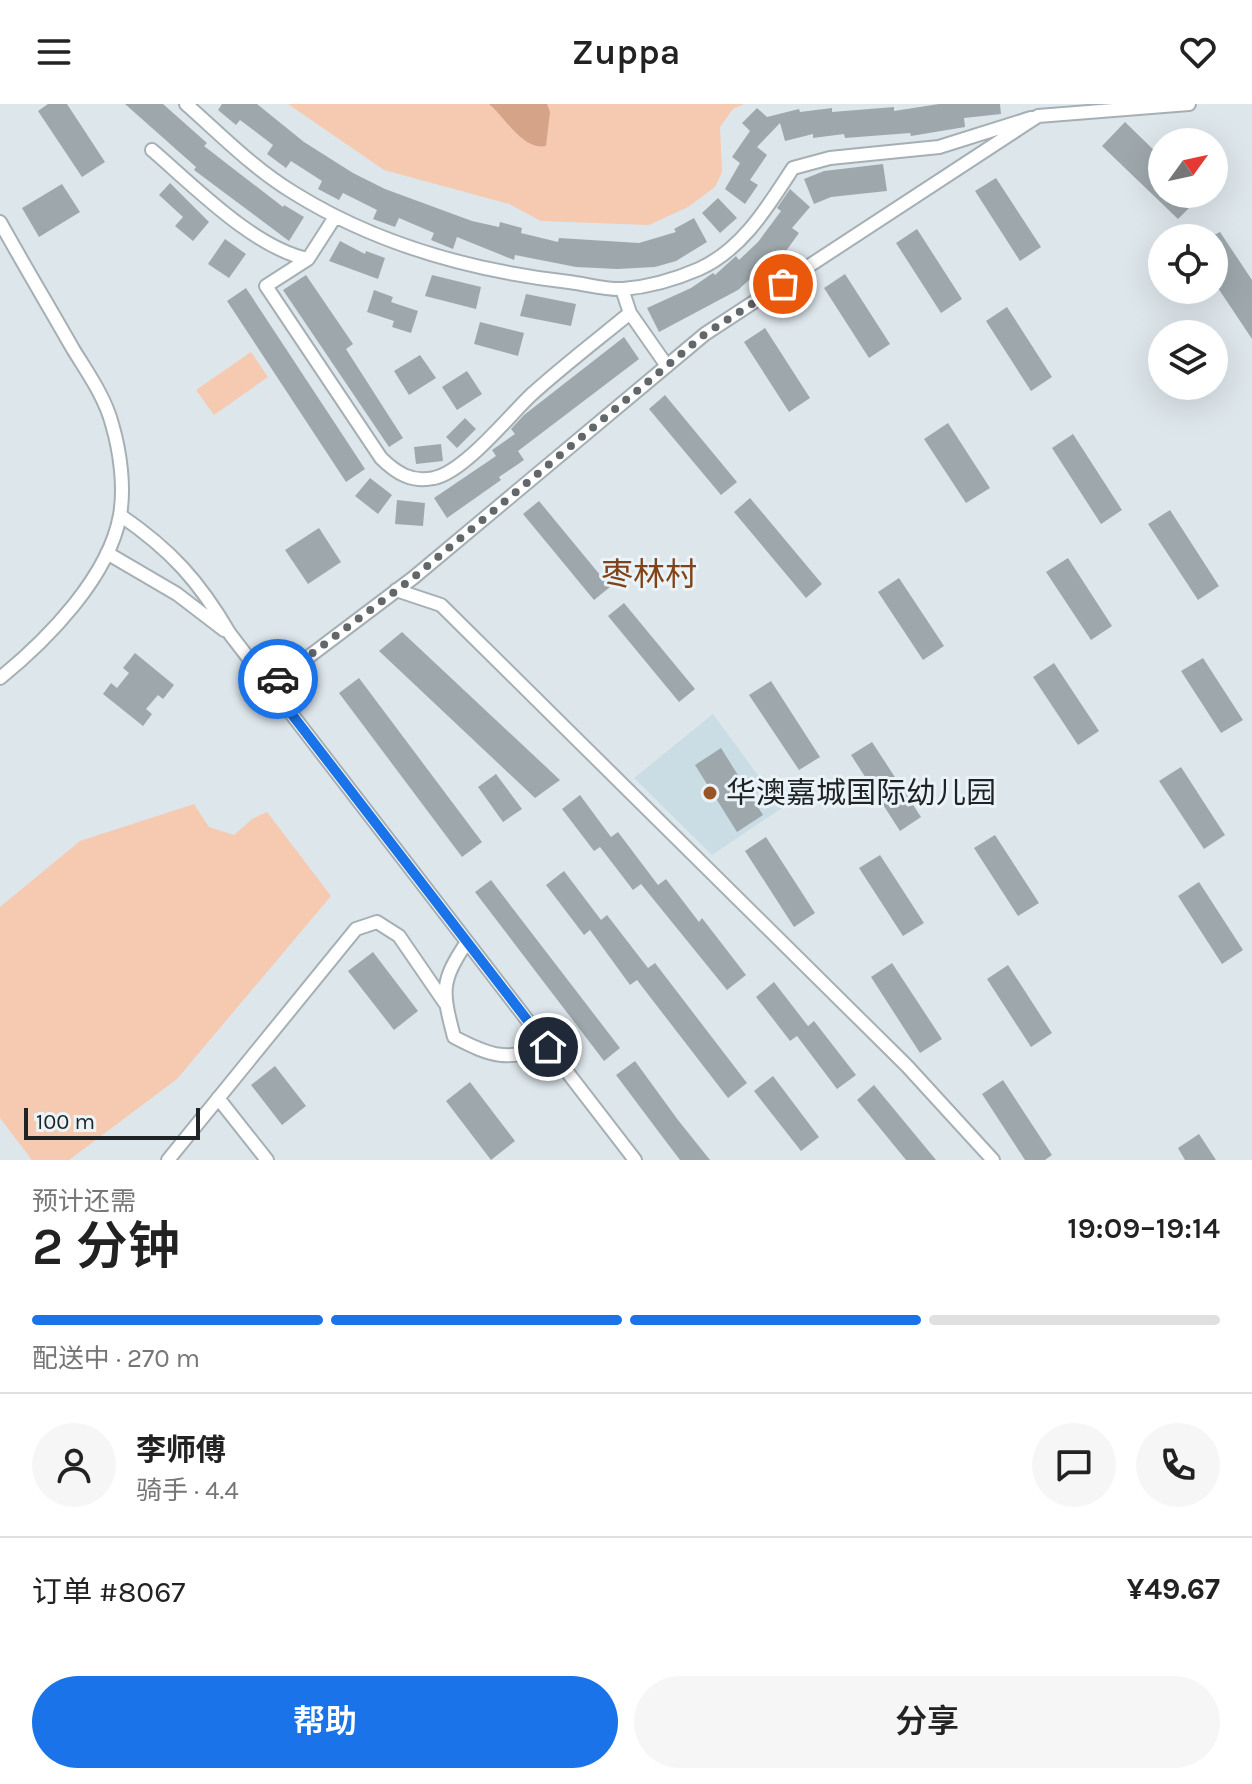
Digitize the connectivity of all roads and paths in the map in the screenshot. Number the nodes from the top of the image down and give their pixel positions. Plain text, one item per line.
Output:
1 (186, 104) edge
2 (1189, 104) edge
3 (1038, 116) junction
4 (152, 150) dead end
5 (335, 217) junction
6 (0, 222) edge
7 (308, 259) junction
8 (622, 289) junction
9 (630, 313) junction
10 (667, 366) junction
11 (120, 515) junction
12 (107, 553) junction
13 (396, 590) junction
14 (230, 634) junction
15 (0, 678) edge
16 (270, 686) junction
17 (467, 942) junction
18 (445, 1003) junction
19 (548, 1047) junction
20 (218, 1098) junction
21 (168, 1160) edge
22 (267, 1160) edge
23 (635, 1160) edge
24 (993, 1160) edge

1 - 5 street
2 - 3 street
3 - 8 street
3 - 10 street
4 - 7 street
5 - 7 street
5 - 8 street
6 - 11 street
7 - 9 street
8 - 9 street
9 - 10 street
10 - 13 street
11 - 12 street
11 - 14 street
12 - 14 street
12 - 15 street
13 - 16 street
13 - 24 street
14 - 16 street
16 - 17 street
17 - 18 street
17 - 19 street
18 - 19 street
18 - 20 street
19 - 23 street
20 - 21 street
20 - 22 street

